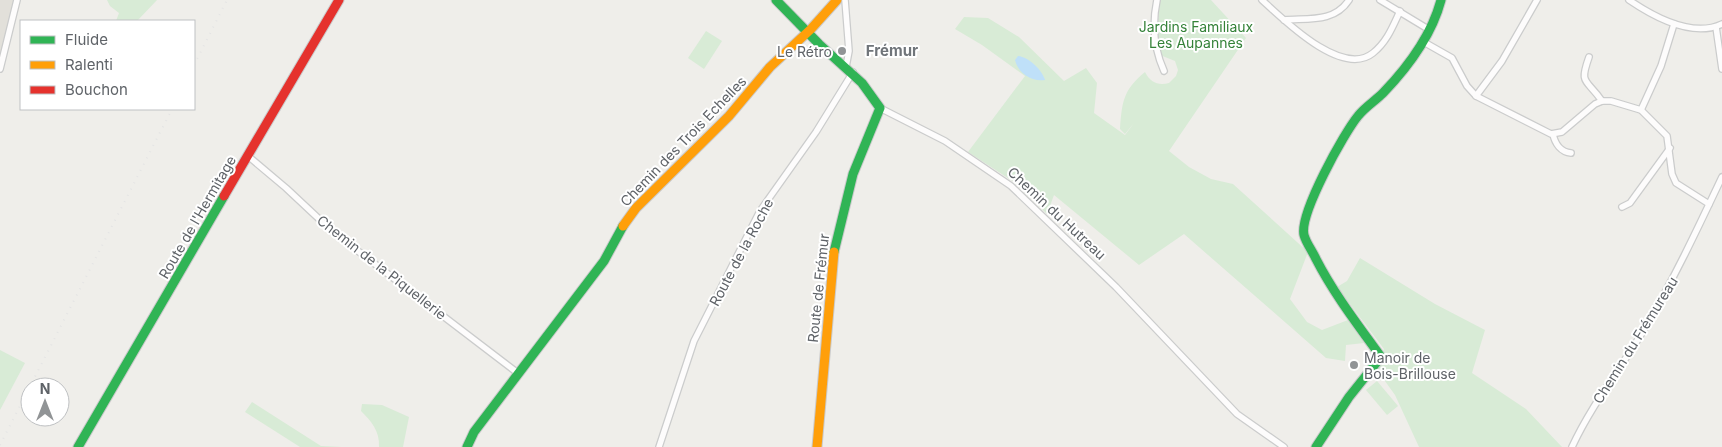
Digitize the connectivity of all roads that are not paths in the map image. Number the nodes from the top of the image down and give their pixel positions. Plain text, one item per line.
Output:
1 (17, 0) edge
2 (339, 0) edge
3 (776, 0) edge
4 (837, 0) edge
5 (846, 0) edge
6 (1157, 0) edge
7 (1262, 0) edge
8 (1348, 0) edge
9 (1380, 0) edge
10 (1440, 0) edge
11 (1537, 0) edge
12 (1629, 0) edge
13 (1400, 11) junction
14 (1284, 20) junction
15 (1674, 24) junction
16 (1719, 25) edge
17 (1428, 29) junction
18 (807, 32) junction
19 (1422, 41) junction
20 (1589, 57) dead end
21 (0, 69) edge
22 (1722, 69) edge
23 (849, 70) junction
24 (1164, 71) dead end
25 (1476, 96) junction
26 (1602, 101) junction
27 (880, 108) junction
28 (1641, 110) junction
29 (1554, 134) junction
30 (1670, 148) junction
31 (1571, 153) dead end
32 (248, 156) junction
33 (1722, 177) edge
34 (1709, 204) junction
35 (1622, 207) dead end
36 (520, 374) junction
37 (78, 447) edge
38 (467, 447) edge
39 (659, 447) edge
40 (817, 447) edge
41 (1284, 447) edge
42 (1316, 447) edge
43 (1572, 447) edge

1 - 21 street
2 - 32 street, Route de l'Hermitage
3 - 18 street
4 - 18 street, Chemin des Trois Echelles
5 - 23 street
6 - 24 street
7 - 14 street
8 - 14 street
9 - 13 street
10 - 17 street
11 - 25 street
12 - 15 street
13 - 14 street
13 - 17 street
15 - 16 street
15 - 28 street
16 - 22 street
17 - 19 street
18 - 23 street
18 - 36 street, Chemin des Trois Echelles
19 - 25 street
19 - 42 street
20 - 26 street
23 - 27 street
23 - 39 street, Route de la Roche
25 - 29 street
26 - 28 street
26 - 29 street
27 - 40 street, Route de Frémur
27 - 41 street, Chemin du Hutreau
28 - 30 street
29 - 31 street
30 - 34 street
30 - 35 street
32 - 36 street, Chemin de la Piquellerie
32 - 37 street, Route de l'Hermitage
33 - 34 street, Chemin du Frémureau
34 - 43 street, Chemin du Frémureau
36 - 38 street, Chemin des Trois Echelles

